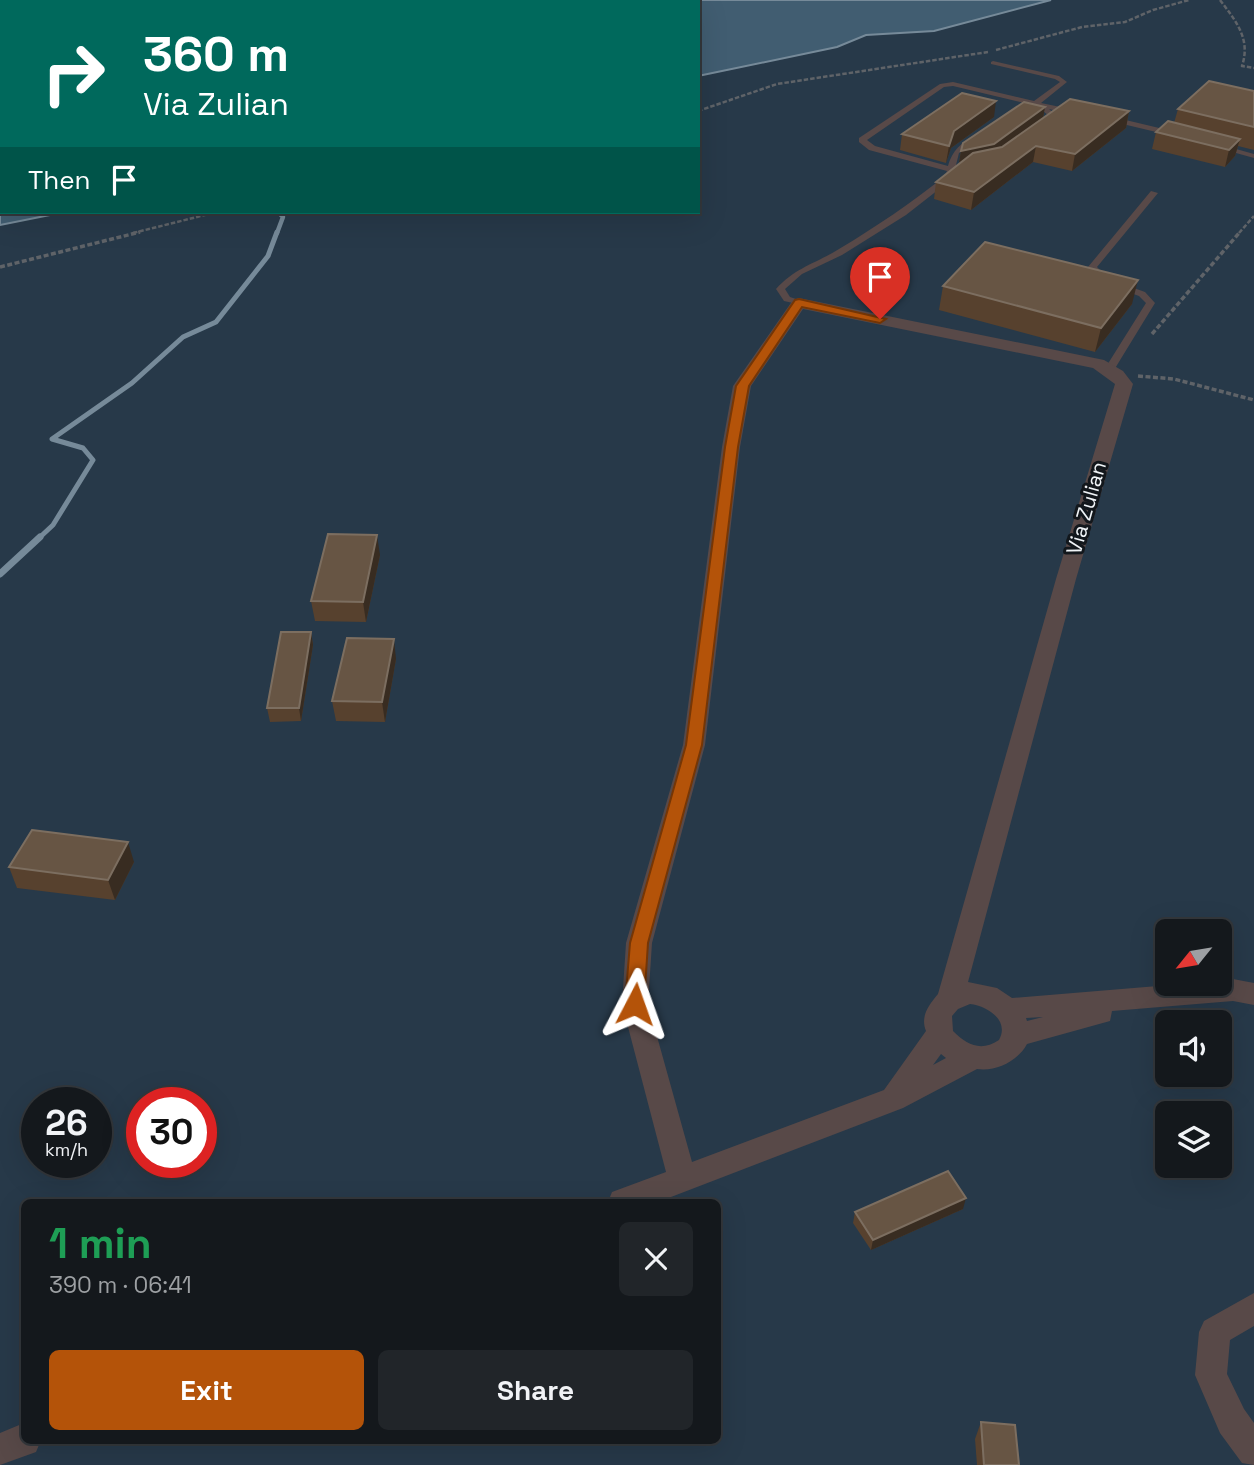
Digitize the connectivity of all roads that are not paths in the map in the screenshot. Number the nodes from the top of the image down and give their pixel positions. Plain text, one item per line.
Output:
1 (993, 63) dead end
2 (1038, 104) junction
3 (1016, 110) edge
4 (1076, 110) edge
5 (1102, 116) edge
6 (986, 131) edge
7 (1034, 132) edge
8 (1186, 137) edge
9 (1209, 143) edge
10 (1254, 156) edge
11 (983, 163) edge
12 (950, 169) junction
13 (1154, 193) dead end
14 (799, 303) junction
15 (1113, 372) junction
16 (960, 959) junction
17 (1254, 994) edge
18 (951, 997) junction
19 (1154, 998) junction
20 (997, 1002) junction
21 (939, 1035) junction
22 (1017, 1035) junction
23 (972, 1058) junction
24 (893, 1099) junction
25 (682, 1178) junction
26 (630, 1199) edge
27 (1254, 1308) edge
28 (21, 1441) edge
29 (0, 1450) edge
30 (1254, 1451) edge

1 - 2 lane
2 - 3 lane
2 - 4 lane
2 - 7 lane
2 - 12 lane
5 - 8 lane
6 - 12 lane
9 - 10 lane
11 - 12 lane
12 - 14 lane
13 - 15 lane
14 - 15 street
14 - 25 street
15 - 16 street, Via Zulian
16 - 18 street
16 - 20 street
17 - 19 street
18 - 20 street
18 - 21 street
19 - 20 street
19 - 22 street
20 - 22 street
21 - 23 street
21 - 24 street
22 - 23 street
23 - 24 street
24 - 25 street
25 - 26 street
27 - 30 street
28 - 29 street

